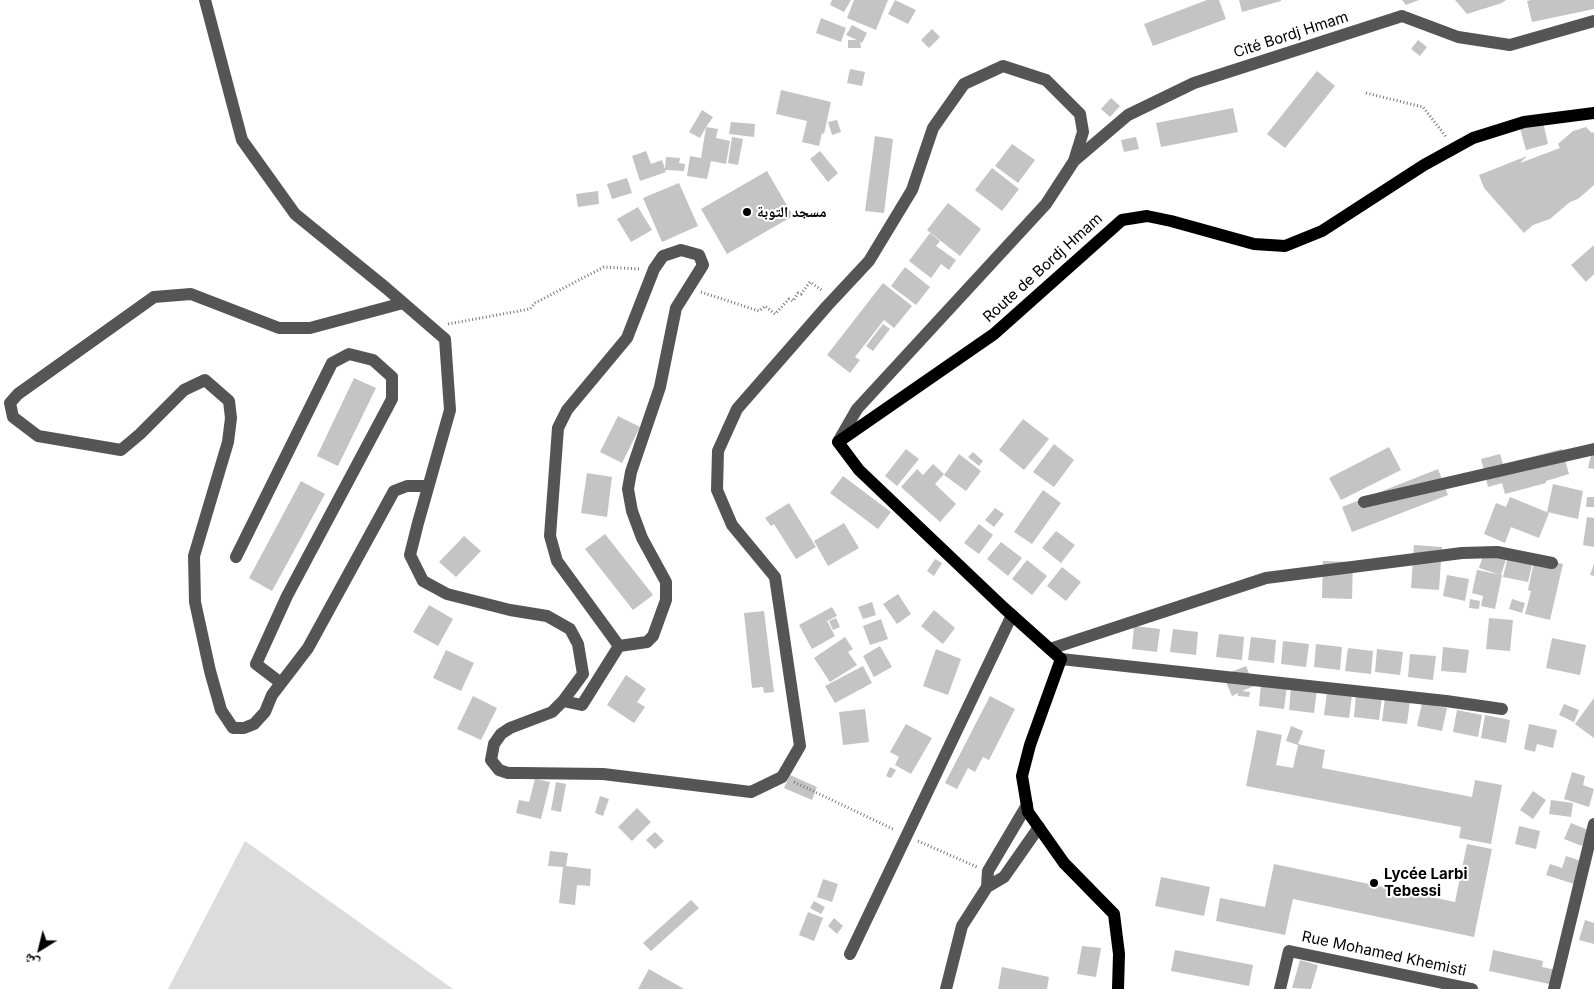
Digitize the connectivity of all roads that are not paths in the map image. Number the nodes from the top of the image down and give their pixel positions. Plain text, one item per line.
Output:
1 (205, 0) edge
2 (1594, 21) edge
3 (1594, 113) edge
4 (1074, 161) junction
5 (403, 303) junction
6 (838, 442) junction
7 (1594, 448) edge
8 (428, 486) junction
9 (1364, 502) dead end
10 (236, 556) dead end
11 (1552, 563) dead end
12 (1012, 615) junction
13 (619, 646) junction
14 (1050, 648) junction
15 (1061, 659) junction
16 (281, 684) junction
17 (563, 701) junction
18 (1502, 709) dead end
19 (1027, 805) junction
20 (1594, 824) edge
21 (1039, 827) junction
22 (987, 887) junction
23 (850, 954) dead end
24 (1426, 984) edge
25 (946, 989) edge
26 (1118, 989) edge
27 (1280, 989) edge
28 (1472, 989) edge
29 (1554, 989) edge

1 - 5 street
2 - 4 street, Cité Bordj Hmam
3 - 6 main road, Route de Bordj Hmam
4 - 6 street
4 - 17 street
5 - 8 street
5 - 16 street
6 - 12 main road
7 - 9 street
8 - 16 street
8 - 17 street
10 - 16 street
11 - 14 street
12 - 14 main road
12 - 23 street
13 - 13 street
13 - 17 street
14 - 15 main road
15 - 18 street
15 - 19 main road
19 - 21 main road
19 - 22 street
20 - 29 street
21 - 22 street
21 - 26 main road
22 - 25 street
24 - 27 street, Rue Mohamed Khemisti
24 - 28 street, Rue Mohamed Khemisti

